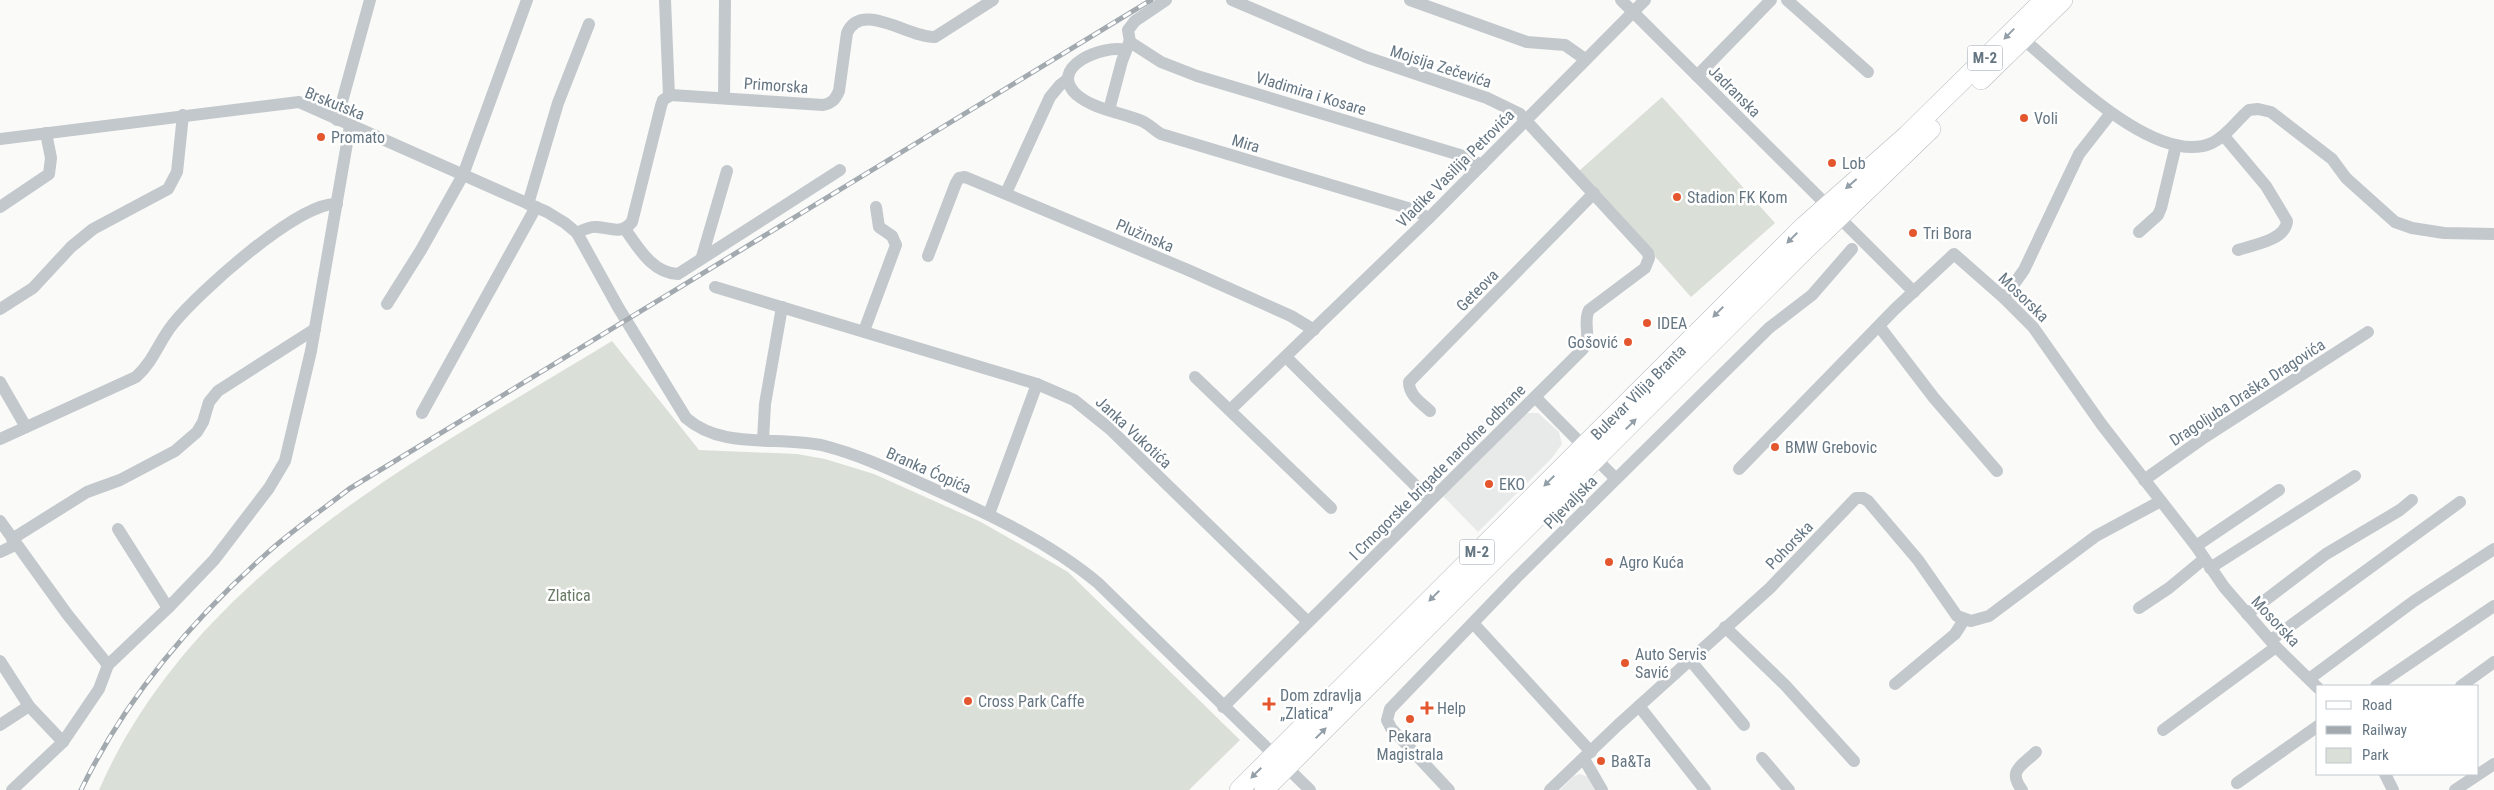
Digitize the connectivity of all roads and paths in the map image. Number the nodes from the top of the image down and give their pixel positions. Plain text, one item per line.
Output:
1 (370, 0) edge
2 (527, 0) edge
3 (665, 0) edge
4 (725, 0) edge
5 (993, 0) edge
6 (1166, 0) edge
7 (1232, 0) edge
8 (1410, 0) edge
9 (1621, 0) edge
10 (1646, 0) edge
11 (1771, 0) edge
12 (1787, 0) edge
13 (2044, 0) edge
14 (2063, 0) edge
15 (980, 4) edge
16 (1634, 12) junction
17 (589, 24) dead end
18 (2023, 39) junction
19 (1130, 46) junction
20 (1585, 59) junction
21 (1868, 72) dead end
22 (1697, 76) junction
23 (1068, 79) junction
24 (669, 96) junction
25 (724, 98) junction
26 (1108, 110) junction
27 (2110, 113) junction
28 (183, 115) junction
29 (1526, 118) junction
30 (336, 120) junction
31 (350, 126) junction
32 (46, 133) junction
33 (2224, 136) junction
34 (0, 139) edge
35 (2176, 145) junction
36 (1482, 165) junction
37 (840, 170) dead end
38 (727, 171) dead end
39 (463, 175) junction
40 (1006, 193) junction
41 (1594, 193) junction
42 (337, 204) junction
43 (532, 205) junction
44 (0, 207) edge
45 (876, 207) dead end
46 (1833, 211) junction
47 (1429, 218) junction
48 (625, 229) junction
49 (2138, 232) dead end
50 (577, 233) junction
51 (2494, 234) edge
52 (1852, 249) dead end
53 (2238, 250) dead end
54 (1648, 253) joint
55 (928, 256) dead end
56 (702, 258) junction
57 (715, 287) dead end
58 (1914, 292) junction
59 (2004, 298) junction
60 (387, 304) dead end
61 (782, 307) junction
62 (0, 309) edge
63 (1879, 326) junction
64 (315, 329) junction
65 (1314, 330) junction
66 (864, 331) junction
67 (2368, 332) dead end
68 (1286, 358) junction
69 (1195, 377) dead end
70 (0, 382) edge
71 (1036, 384) junction
72 (1535, 397) junction
73 (1230, 410) junction
74 (1430, 411) dead end
75 (422, 413) dead end
76 (26, 427) junction
77 (0, 438) edge
78 (763, 440) junction
79 (1590, 452) junction
80 (1739, 469) dead end
81 (1998, 470) dead end
82 (2355, 476) dead end
83 (1616, 479) junction
84 (2144, 480) junction
85 (2279, 490) dead end
86 (1430, 500) junction
87 (2412, 500) dead end
88 (2159, 502) junction
89 (2460, 502) dead end
90 (1331, 508) dead end
91 (989, 514) junction
92 (0, 521) edge
93 (118, 529) dead end
94 (14, 542) junction
95 (2196, 546) junction
96 (2494, 549) edge
97 (0, 552) edge
98 (2207, 564) junction
99 (2494, 606) edge
100 (168, 608) junction
101 (2139, 608) dead end
102 (2247, 614) junction
103 (1964, 620) junction
104 (1308, 622) junction
105 (1473, 623) junction
106 (1725, 627) junction
107 (2274, 643) junction
108 (1690, 660) junction
109 (0, 661) edge
110 (2494, 662) edge
111 (108, 665) junction
112 (1895, 684) dead end
113 (2314, 684) edge
114 (2377, 685) edge
115 (2463, 685) edge
116 (29, 706) junction
117 (1639, 706) junction
118 (1223, 707) junction
119 (0, 725) edge
120 (1744, 725) dead end
121 (2316, 727) edge
122 (2163, 730) dead end
123 (63, 742) junction
124 (2036, 752) dead end
125 (1588, 755) junction
126 (1762, 758) dead end
127 (1280, 761) junction
128 (1854, 761) dead end
129 (2494, 764) edge
130 (2479, 774) edge
131 (2385, 775) edge
132 (2478, 775) edge
133 (2237, 783) dead end
134 (2391, 789) edge
135 (12, 790) edge
136 (1239, 790) edge
137 (1264, 790) edge
138 (1310, 790) edge
139 (1449, 790) edge
140 (1550, 790) edge
141 (1602, 790) edge
142 (1706, 790) edge
143 (1790, 790) edge
144 (2022, 790) edge
145 (2455, 790) edge

1 - 30 street
2 - 39 street
3 - 24 street
4 - 25 street
5 - 15 street, Primorska
6 - 19 street
7 - 29 street, Mojsija Zečevića
8 - 20 street
9 - 16 street, Jadranska
10 - 16 street, Vladike Vasilija Petrovića
11 - 22 street
12 - 21 street
13 -> 46 main road, Bulevar Vilija Branta / M-2
14 - 18 main road, Bulevar Vilija Branta / M-2
15 - 25 street, Primorska
16 - 20 street, Vladike Vasilija Petrovića
16 - 22 street, Jadranska
17 - 43 street
18 - 27 street
18 - 46 main road, Bulevar Vilija Branta / M-2
19 - 23 street
19 - 26 street
19 - 36 street, Vladimira i Kosare
20 - 29 street, Vladike Vasilija Petrovića
22 - 46 street, Jadranska
23 - 26 street, Mira
23 - 40 street
24 - 25 street, Primorska
24 - 48 street
26 - 47 street, Mira
27 - 35 street
27 - 59 street
28 - 30 street, Brskutska
28 - 32 street, Brskutska
28 - 62 street
29 - 36 street, Vladike Vasilija Petrovića
29 - 41 street, Mojsija Zečevića
30 - 31 street, Brskutska
31 - 39 street, Brskutska
31 - 42 street
32 - 34 street, Brskutska
32 - 44 street
33 - 35 street
33 - 51 street
33 - 53 street
35 - 49 street
36 - 47 street, Vladike Vasilija Petrovića
37 - 56 street
38 - 56 street
39 - 43 street, Brskutska
39 - 60 street
40 - 55 street, Plužinska
40 - 65 street, Plužinska
41 - 54 street, Mojsija Zečevića
41 - 74 street, Geteova
42 - 64 street
42 - 76 street
43 - 50 street, Brskutska
43 - 75 street
45 - 66 street
46 - 58 street
46 - 79 main road, Bulevar Vilija Branta / M-2
47 - 65 street, Vladike Vasilija Petrovića
48 - 50 street
48 - 56 street
50 - 78 street, Branka Ćopića
52 - 83 street, Pljevaljska
54 - 72 street, I Crnogorske brigade narodne odbrane
57 - 61 street, Janka Vukotića
58 - 59 street, Mosorska
58 - 63 street
59 - 84 street, Mosorska
61 - 66 street, Janka Vukotića
61 - 78 street
63 - 80 street
63 - 81 street
64 - 94 street
64 - 100 street
65 - 68 street, Vladike Vasilija Petrovića
66 - 71 street, Janka Vukotića
67 - 84 street, Dragoljuba Draška Dragovića
68 - 73 street, Vladike Vasilija Petrovića
68 - 86 street
69 - 73 street
70 - 76 street
71 - 91 street
71 - 104 street, Janka Vukotića
72 - 79 street
72 - 86 street, I Crnogorske brigade narodne odbrane
73 - 90 street
76 - 77 street
78 - 91 street, Branka Ćopića
79 - 83 street
79 - 127 main road, Bulevar Vilija Branta / M-2
82 - 98 street
83 - 105 street, Pljevaljska
84 - 88 street, Mosorska
85 - 95 street
86 - 104 street, I Crnogorske brigade narodne odbrane
87 - 102 street
88 - 95 street, Mosorska
88 - 103 street
89 - 107 street
91 - 118 street, Branka Ćopića
92 - 94 street
93 - 100 street
94 - 97 street
94 - 111 street
95 - 98 street, Mosorska
96 - 113 street
98 - 101 street
98 - 102 street, Mosorska
99 - 114 street
100 - 111 street
102 - 107 street, Mosorska
103 - 106 street, Pohorska
103 - 112 street
104 - 118 street, I Crnogorske brigade narodne odbrane
105 - 125 street
105 - 139 street, Pljevaljska
106 - 108 street, Pohorska
106 - 128 street
107 - 113 street, Mosorska
107 - 122 street
108 - 117 street, Pohorska
108 - 120 street
109 - 116 street
110 - 115 street
111 - 123 street
116 - 119 street
116 - 123 street
117 - 125 street, Pohorska
117 - 142 street
118 - 127 street, Branka Ćopića
121 - 133 street
123 - 135 street
124 - 144 street
125 - 140 street, Pohorska
125 - 141 street
126 - 143 street
127 -> 136 main road, Bulevar Vilija Branta / M-2
127 - 137 main road, Bulevar Vilija Branta / M-2
127 - 138 street, Branka Ćopića
129 - 130 street
131 - 134 street
132 - 145 street

